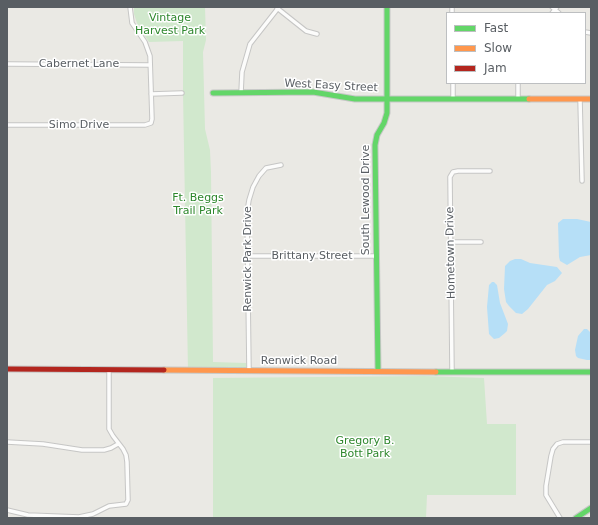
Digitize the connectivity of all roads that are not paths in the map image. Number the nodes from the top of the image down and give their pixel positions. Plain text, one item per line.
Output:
1 (130, 7) edge
2 (278, 7) edge
3 (387, 7) edge
4 (317, 34) dead end
5 (7, 64) edge
6 (150, 65) junction
7 (452, 84) edge
8 (518, 84) edge
9 (182, 93) dead end
10 (213, 93) dead end
11 (241, 93) junction
12 (151, 94) junction
13 (387, 99) junction
14 (453, 99) junction
15 (518, 99) junction
16 (580, 99) junction
17 (591, 99) edge
18 (7, 125) edge
19 (281, 165) dead end
20 (490, 171) dead end
21 (582, 181) dead end
22 (451, 242) junction
23 (481, 242) dead end
24 (248, 256) junction
25 (376, 256) junction
26 (7, 370) edge
27 (109, 370) junction
28 (249, 371) junction
29 (378, 371) junction
30 (452, 372) junction
31 (591, 372) edge
32 (7, 442) edge
33 (591, 442) edge
34 (118, 444) junction
35 (591, 508) edge
36 (7, 510) edge
37 (560, 518) edge
38 (576, 518) edge

1 - 6 street
2 - 4 street
2 - 11 street
3 - 13 street, South Lewood Drive
5 - 6 street, Cabernet Lane
6 - 12 street
7 - 14 street
8 - 15 street
9 - 12 street
10 - 11 street, West Easy Street
11 - 13 street, West Easy Street
12 - 18 street, Simo Drive
13 - 14 street, West Easy Street
13 - 25 street, South Lewood Drive
14 - 15 street, West Easy Street
15 - 16 street, West Easy Street
16 - 17 street, West Easy Street
16 - 21 street
19 - 24 street, Renwick Park Drive
20 - 22 street, Hometown Drive
22 - 23 street
22 - 30 street, Hometown Drive
24 - 25 street, Brittany Street
24 - 28 street, Renwick Park Drive
25 - 29 street, South Lewood Drive
26 - 27 street, Renwick Road
27 - 28 street, Renwick Road
27 - 34 street
28 - 29 street, Renwick Road
29 - 30 street, Renwick Road
30 - 31 street, Renwick Road
32 - 34 street
33 - 37 street
34 - 36 street
35 - 38 street

